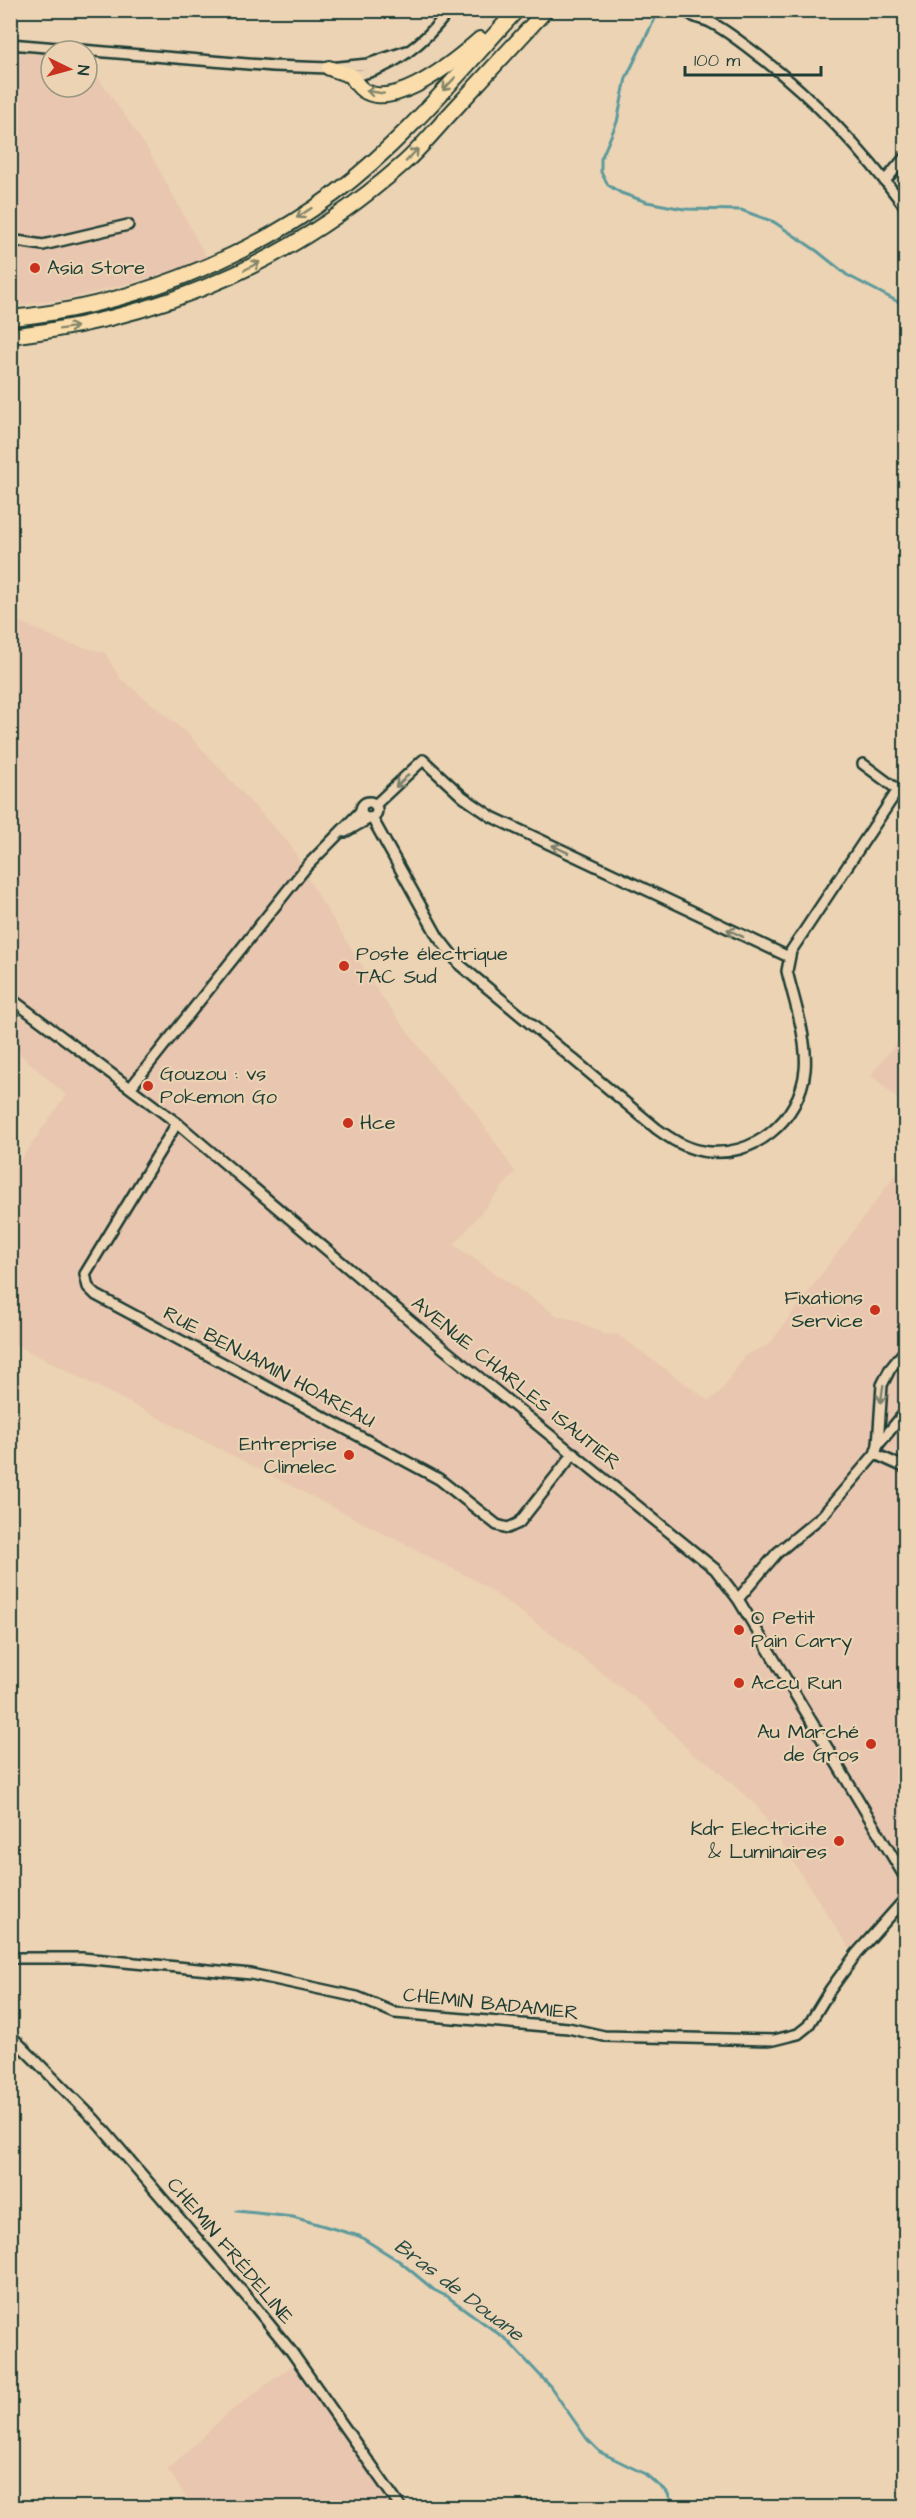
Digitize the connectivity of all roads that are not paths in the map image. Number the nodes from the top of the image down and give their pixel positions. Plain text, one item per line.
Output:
1 (449, 10) edge
2 (509, 10) edge
3 (517, 10) edge
4 (546, 10) edge
5 (687, 10) edge
6 (10, 44) edge
7 (407, 51) junction
8 (273, 66) junction
9 (329, 68) junction
10 (352, 76) junction
11 (906, 156) edge
12 (885, 181) junction
13 (906, 208) edge
14 (128, 225) dead end
15 (10, 240) edge
16 (159, 284) junction
17 (10, 310) edge
18 (10, 318) edge
19 (10, 336) edge
20 (863, 764) dead end
21 (902, 793) edge
22 (375, 805) junction
23 (361, 811) junction
24 (371, 818) junction
25 (338, 836) junction
26 (789, 957) junction
27 (10, 998) edge
28 (131, 1086) junction
29 (177, 1123) junction
30 (906, 1349) edge
31 (906, 1411) edge
32 (877, 1449) junction
33 (574, 1453) junction
34 (906, 1468) edge
35 (738, 1599) junction
36 (906, 1879) edge
37 (906, 1898) edge
38 (10, 1958) edge
39 (10, 2035) edge
40 (401, 2508) edge

1 - 7 street
2 -> 10 highway
3 -> 16 highway
19 -> 4 highway
5 - 12 street
6 - 8 street
7 - 9 street
7 - 10 street
8 - 9 street
8 - 10 street
9 - 10 highway
11 - 12 street
12 - 13 street
14 - 15 street
16 - 17 highway
16 - 18 highway
20 - 21 street
21 - 26 street
22 - 23 street
22 - 24 street
26 -> 22 street
23 - 24 street
23 - 25 street
24 - 25 street
24 - 26 street
25 - 28 street
27 - 28 street, AVENUE CHARLES ISAUTIER
28 - 29 street, AVENUE CHARLES ISAUTIER
29 - 33 street, AVENUE CHARLES ISAUTIER
29 - 33 street, RUE BENJAMIN HOAREAU
30 -> 32 street
31 - 32 street
32 - 34 street
32 - 35 street
33 - 35 street, AVENUE CHARLES ISAUTIER
35 - 36 street, AVENUE CHARLES ISAUTIER
37 - 38 street, CHEMIN BADAMIER
39 - 40 street, CHEMIN FRÉDELINE

